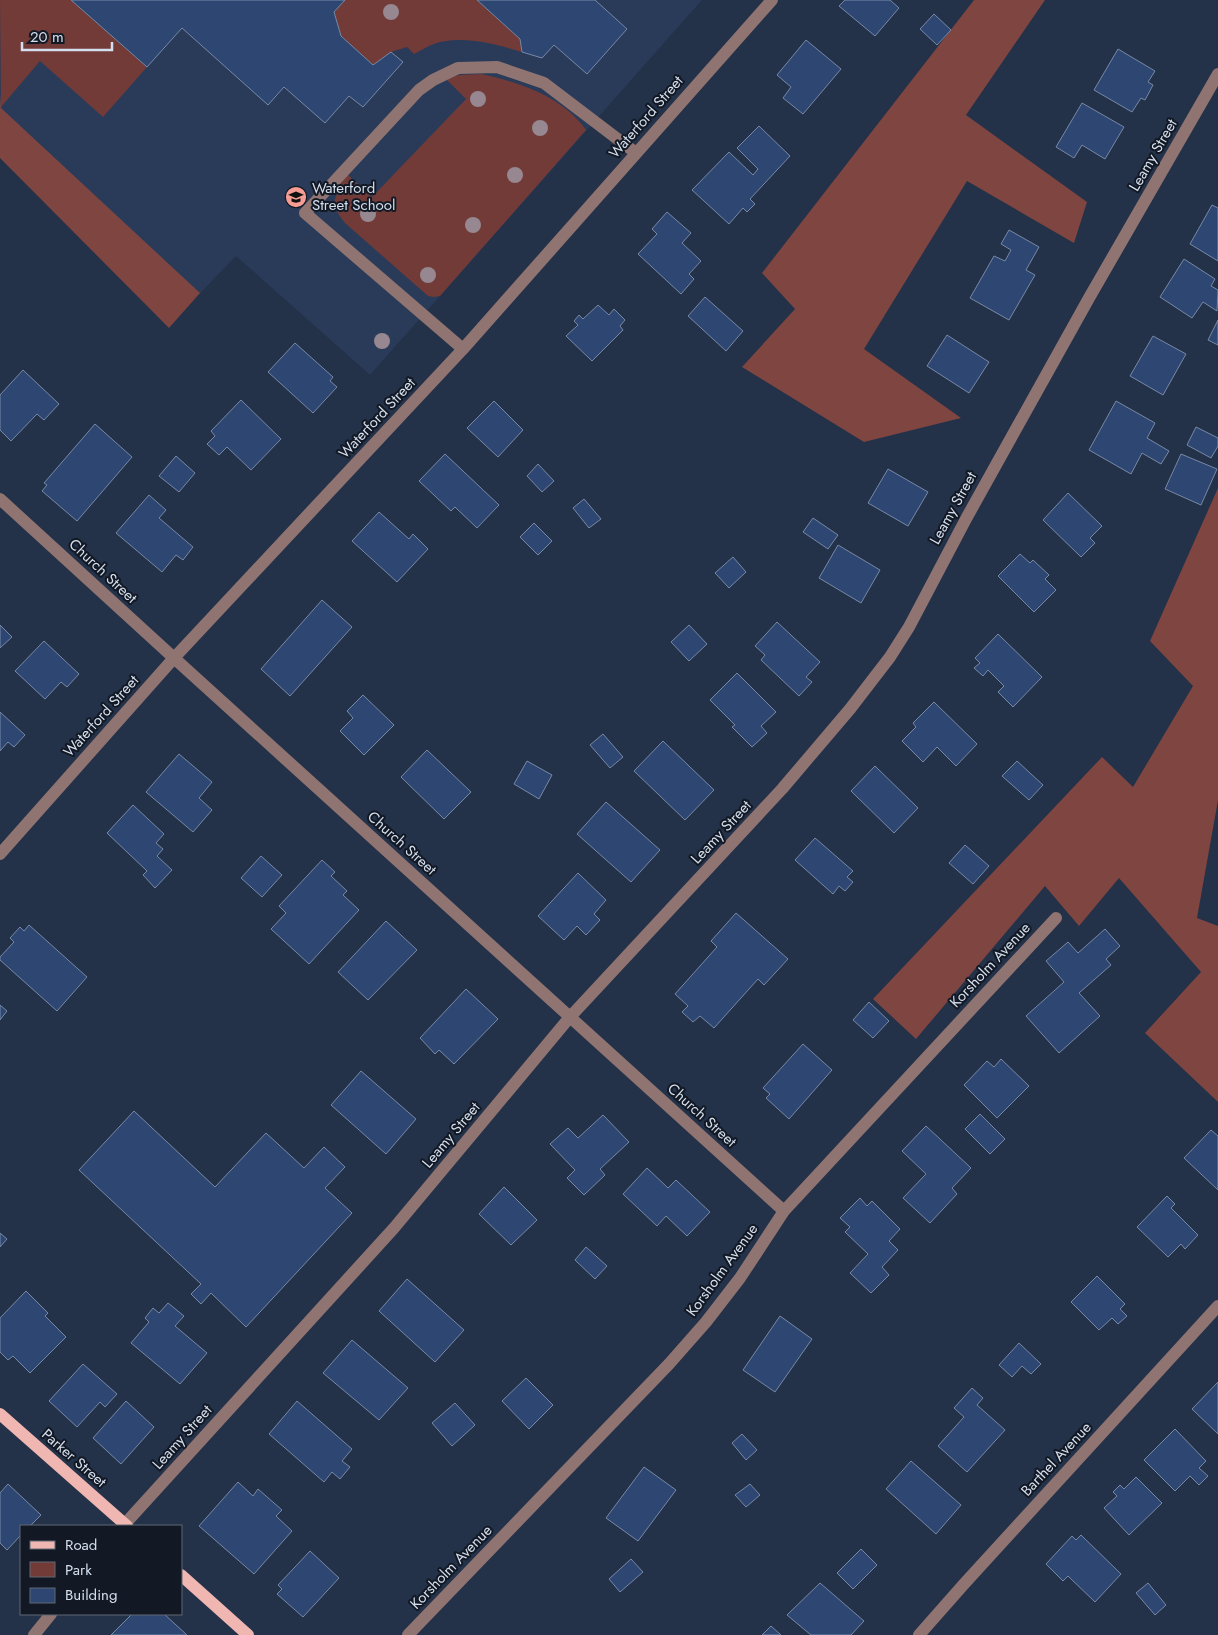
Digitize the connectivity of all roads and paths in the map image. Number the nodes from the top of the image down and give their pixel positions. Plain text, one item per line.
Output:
1 (768, 1) edge
2 (1218, 74) edge
3 (636, 153) junction
4 (464, 349) junction
5 (0, 499) edge
6 (174, 658) junction
7 (0, 854) edge
8 (1056, 918) dead end
9 (570, 1018) junction
10 (784, 1211) junction
11 (1218, 1306) edge
12 (0, 1414) edge
13 (124, 1525) edge
14 (126, 1525) edge
15 (182, 1576) edge
16 (51, 1615) edge
17 (34, 1635) edge
18 (248, 1635) edge
19 (408, 1635) edge
20 (919, 1635) edge

1 - 3 street, Waterford Street
2 - 9 street, Leamy Street
3 - 4 street, Waterford Street
3 - 4 street
4 - 6 street, Waterford Street
5 - 6 street, Church Street
6 - 7 street, Waterford Street
6 - 9 street, Church Street
8 - 10 street, Korsholm Avenue
9 - 10 street, Church Street
9 - 14 street, Leamy Street
10 - 19 street, Korsholm Avenue
11 - 20 street, Barthel Avenue
12 - 13 main road, Parker Street
15 - 18 main road
16 - 17 street

